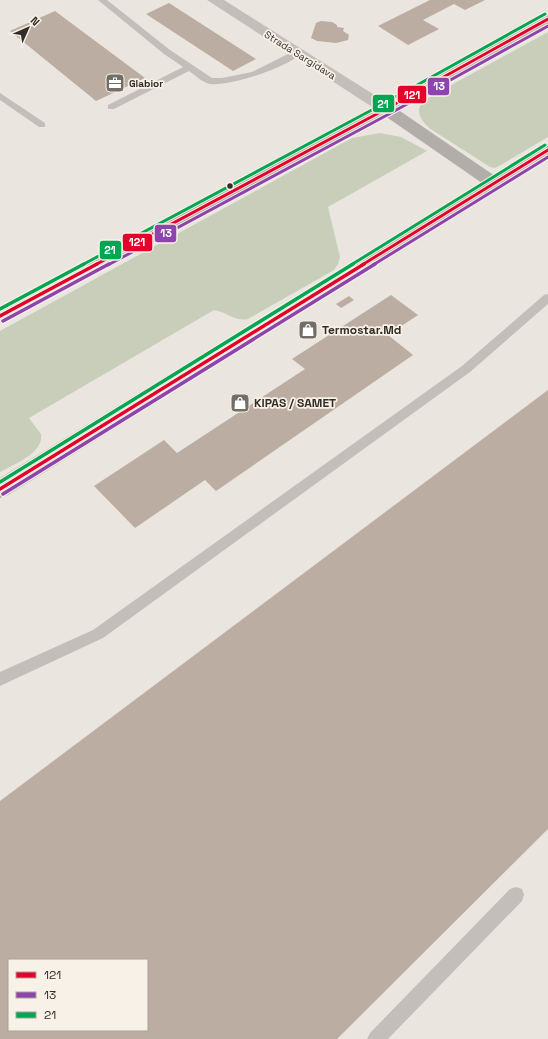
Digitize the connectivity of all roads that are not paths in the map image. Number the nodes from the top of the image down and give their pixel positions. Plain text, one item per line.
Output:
1 (102, 0) edge
2 (214, 0) edge
3 (548, 20) edge
4 (297, 52) junction
5 (189, 67) junction
6 (0, 96) edge
7 (111, 107) dead end
8 (386, 109) junction
9 (42, 125) dead end
10 (548, 150) edge
11 (494, 183) junction
12 (548, 298) edge
13 (0, 316) edge
14 (0, 489) edge
15 (0, 679) edge
16 (516, 895) dead end
17 (376, 1039) edge

1 - 5 lane
2 - 4 street, Strada Sargidava
3 - 8 main road
4 - 5 lane
4 - 8 street, Strada Sargidava
5 - 7 lane
6 - 9 lane
8 - 11 main road
8 - 13 main road
10 - 11 main road
11 - 14 main road
12 - 15 lane
16 - 17 lane

